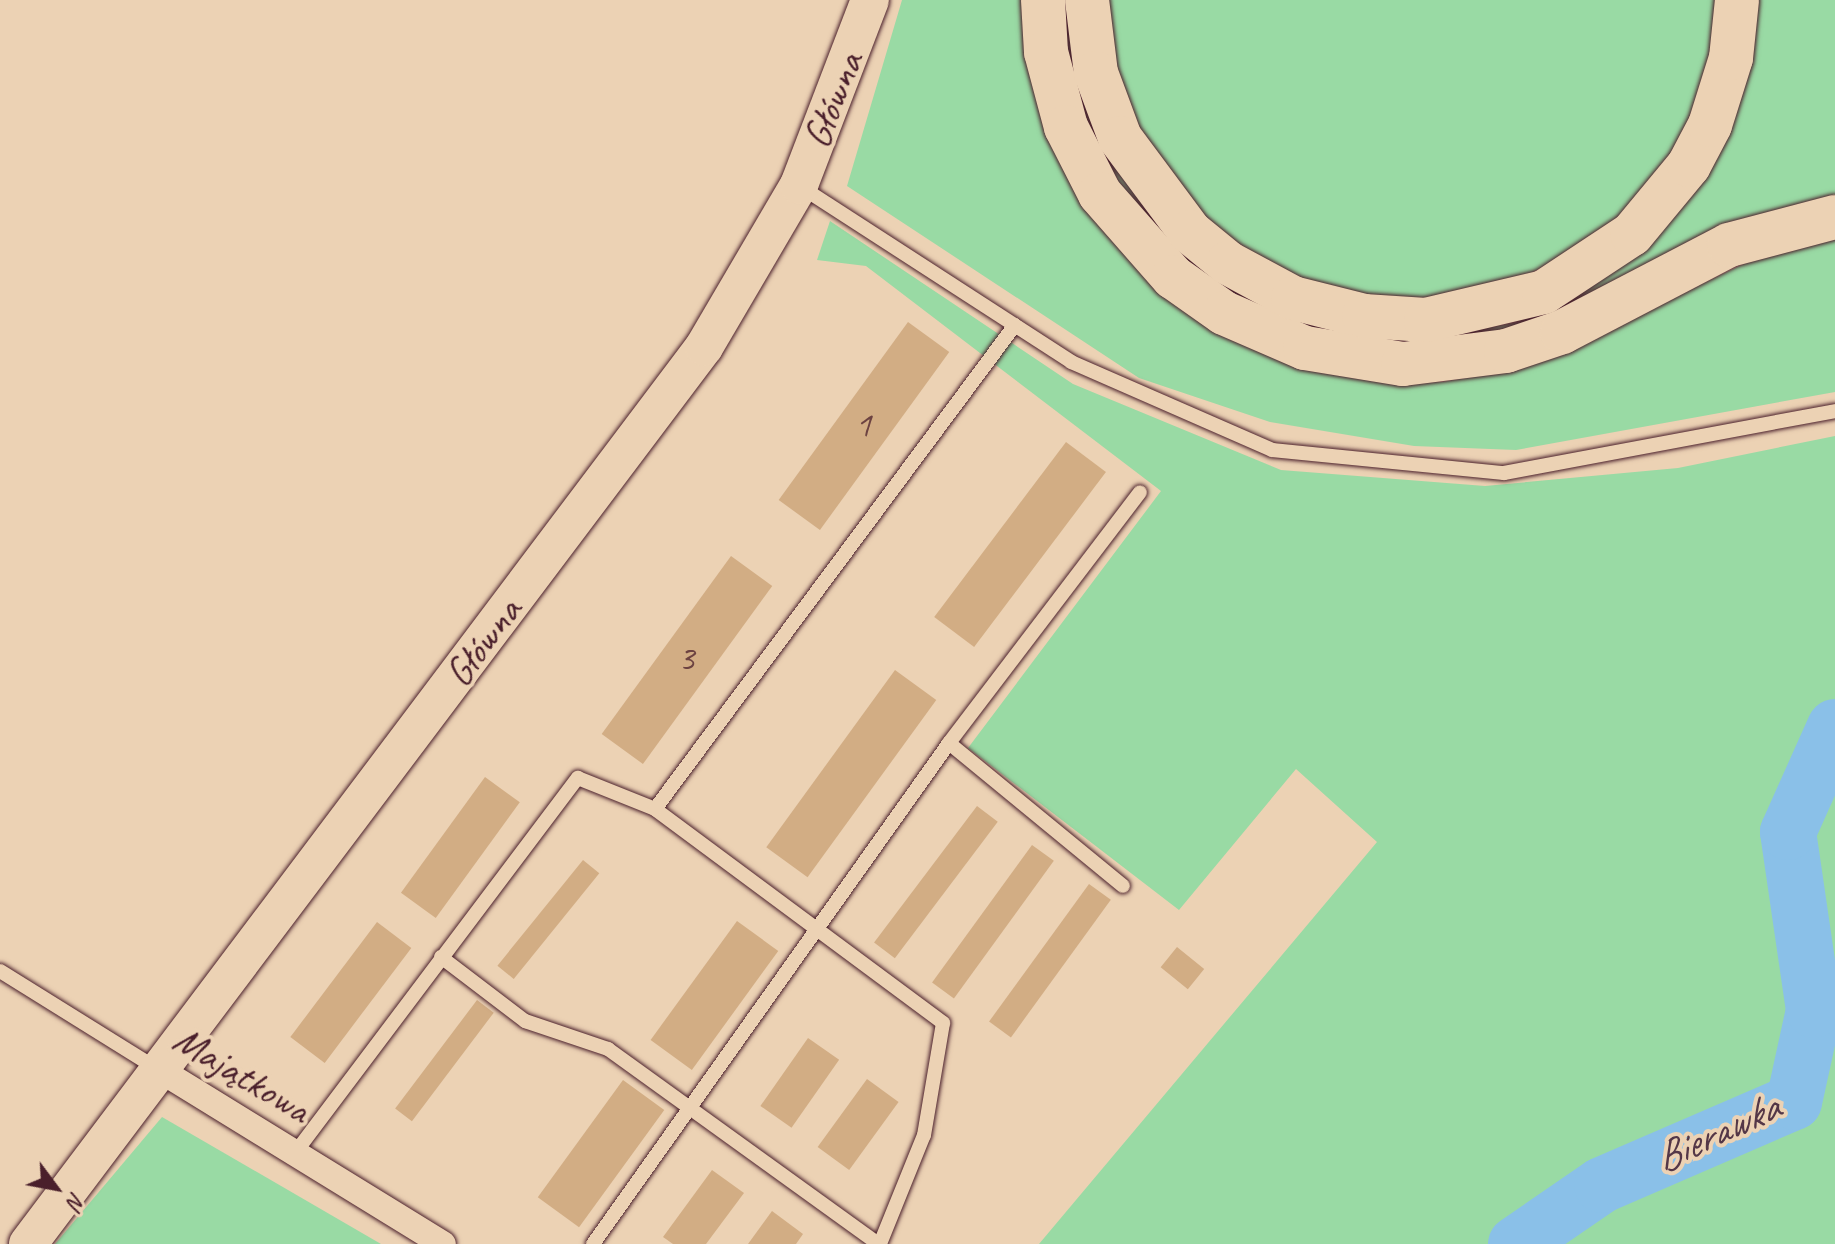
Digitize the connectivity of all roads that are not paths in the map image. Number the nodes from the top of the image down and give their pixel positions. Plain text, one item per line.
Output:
1 (870, 0) edge
2 (1043, 0) edge
3 (1087, 0) edge
4 (1737, 0) edge
5 (799, 185) junction
6 (1835, 217) edge
7 (1015, 325) junction
8 (1835, 411) edge
9 (1140, 492) dead end
10 (949, 743) junction
11 (655, 809) junction
12 (1123, 886) dead end
13 (815, 929) junction
14 (441, 957) junction
15 (0, 971) edge
16 (160, 1070) junction
17 (688, 1109) junction
18 (295, 1153) junction
19 (28, 1244) edge
20 (443, 1244) edge
21 (593, 1244) edge
22 (879, 1244) edge

1 - 5 main road, Główna
2 - 6 highway
3 - 4 highway
5 - 7 lane
5 - 16 main road, Główna
7 - 8 lane
7 - 11 lane
9 - 10 lane
10 - 12 lane
10 - 13 lane
11 - 13 lane
11 - 14 lane
13 - 17 lane
13 - 22 lane
14 - 17 lane
14 - 18 lane
15 - 16 lane, Majątkowa
16 - 18 street, Majątkowa
16 - 19 main road, Główna
17 - 21 lane
17 - 22 lane
18 - 20 street, Majątkowa

